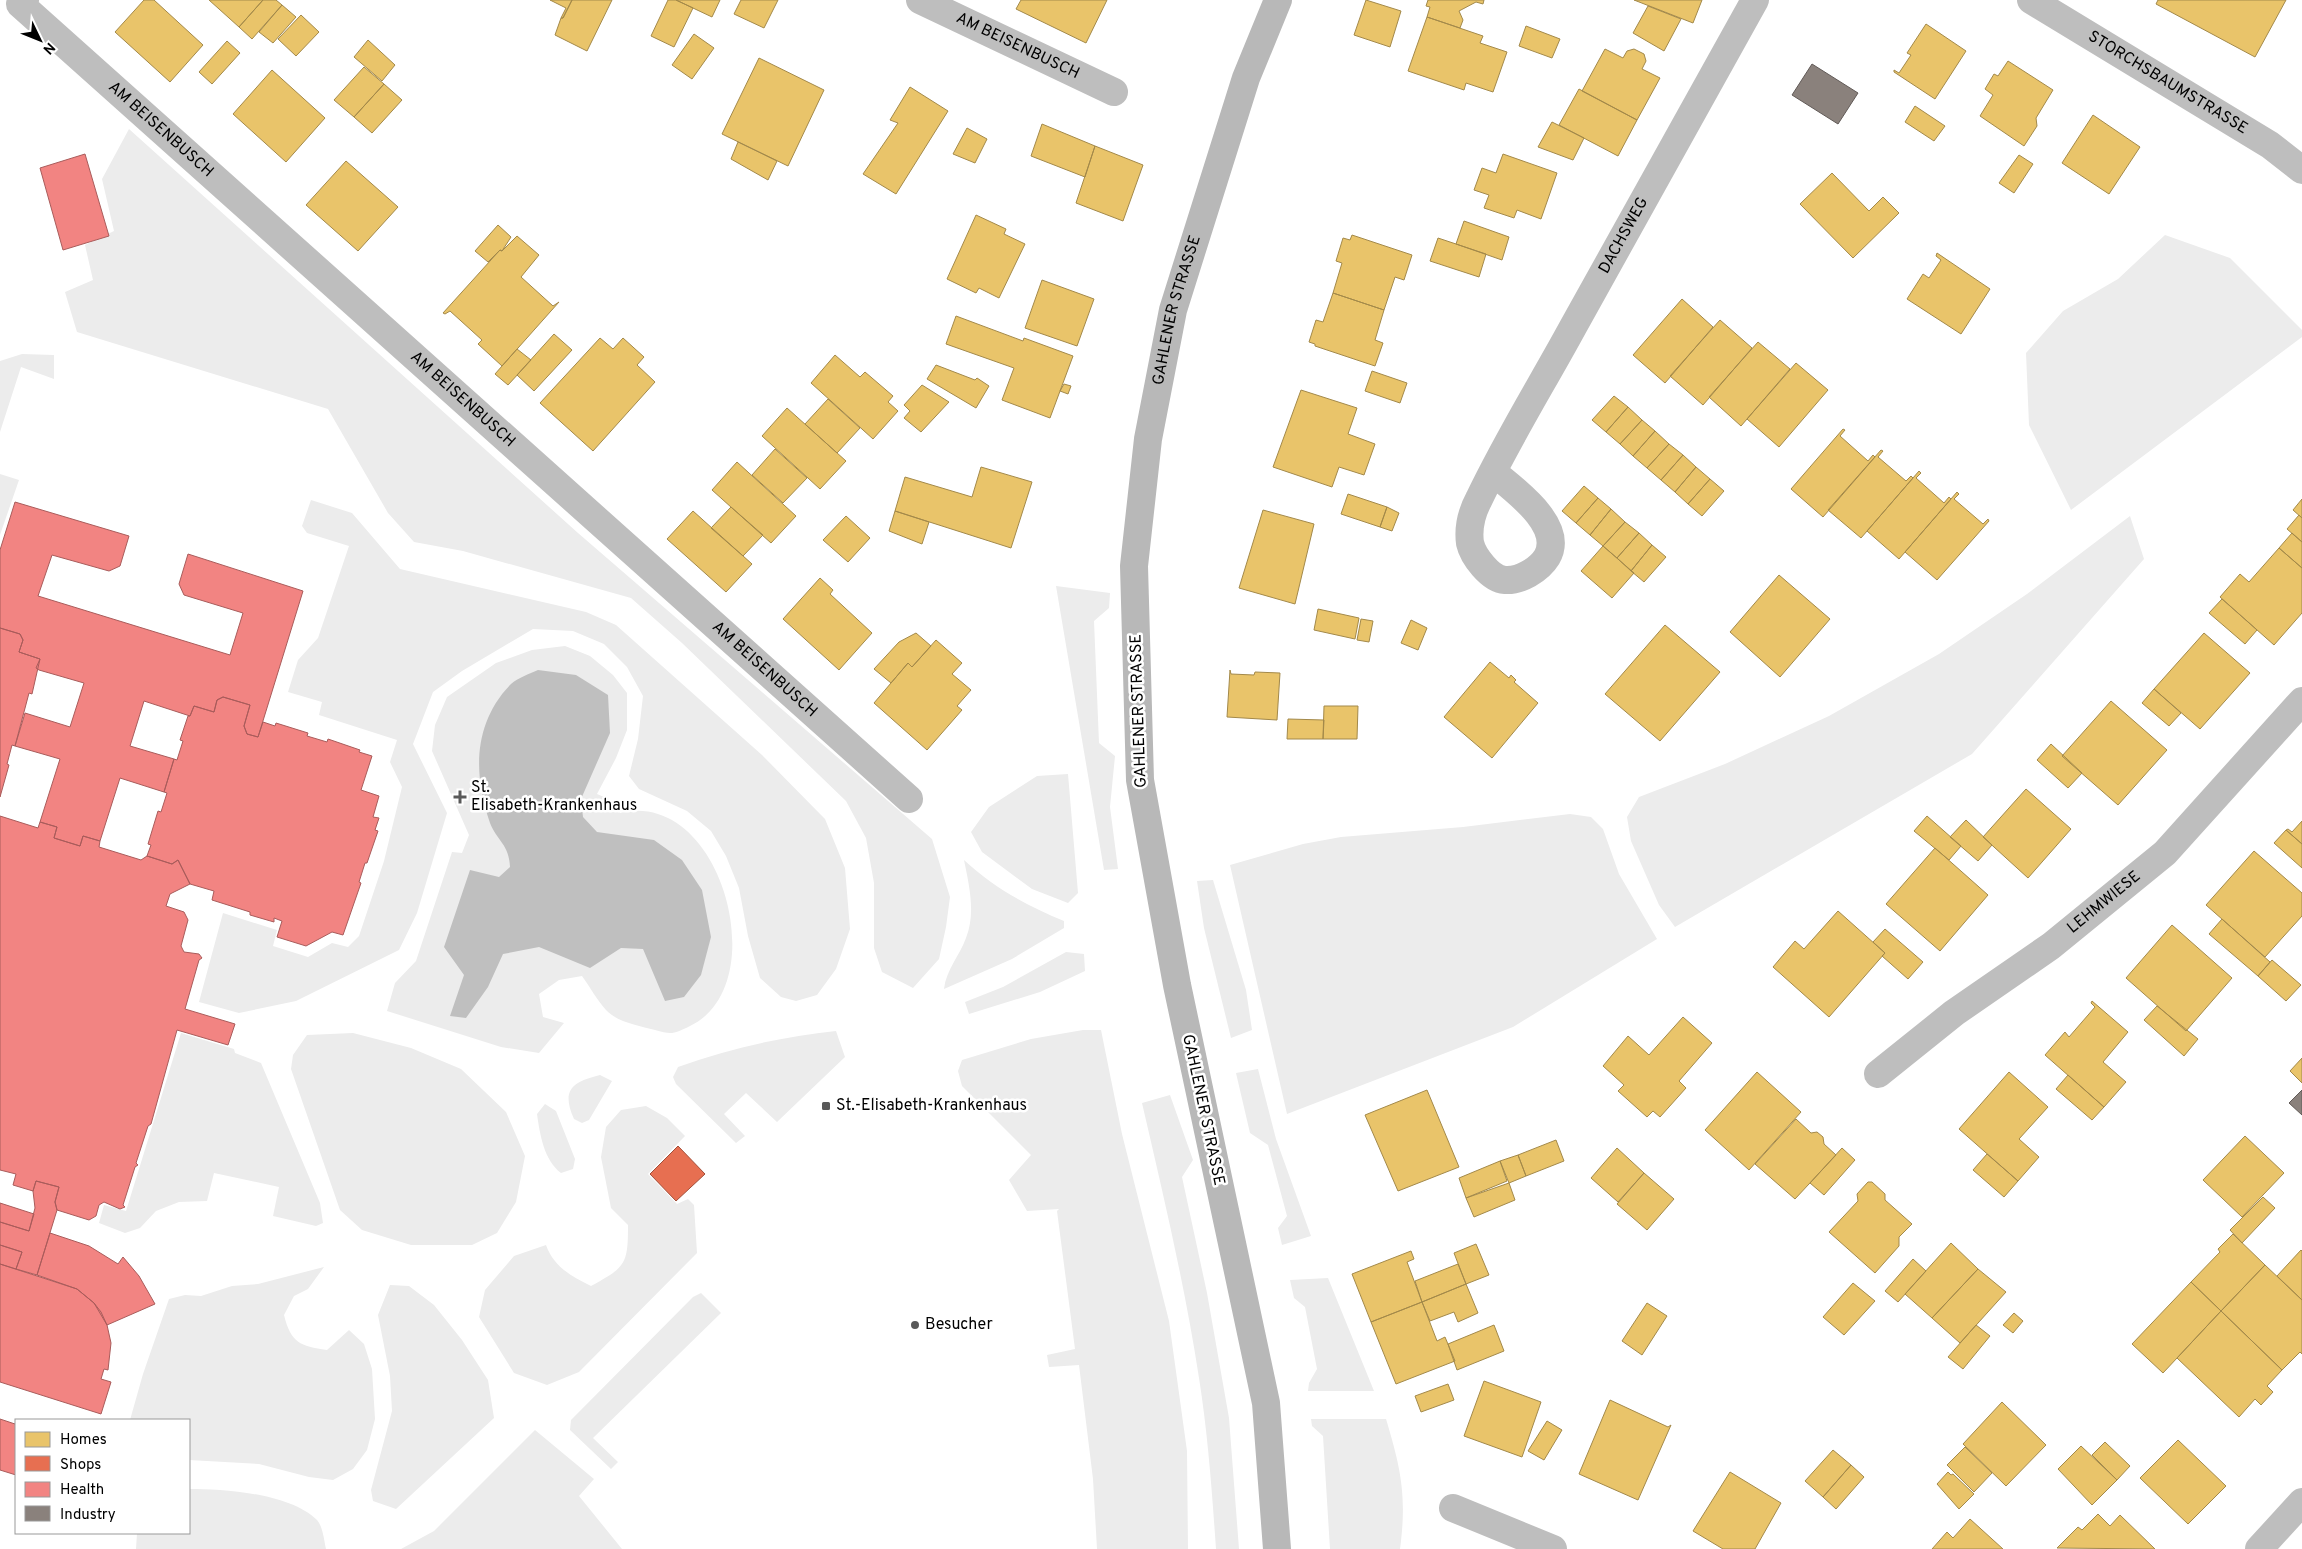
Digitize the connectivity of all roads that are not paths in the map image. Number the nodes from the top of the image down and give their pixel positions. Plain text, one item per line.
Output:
1 (25, 0) edge
2 (920, 0) edge
3 (1278, 0) edge
4 (1755, 0) edge
5 (2031, 0) edge
6 (1114, 92) dead end
7 (2302, 170) edge
8 (1493, 472) dead end
9 (2302, 701) edge
10 (909, 800) dead end
11 (1878, 1074) dead end
12 (2302, 1502) edge
13 (1453, 1508) dead end
14 (1277, 1549) edge
15 (1553, 1549) edge
16 (2259, 1549) edge

1 - 10 street, AM BEISENBUSCH
2 - 6 street, AM BEISENBUSCH
3 - 14 main road, GAHLENER STRASSE
4 - 8 street, DACHSWEG
5 - 7 street, STORCHSBAUMSTRASSE
9 - 11 street, LEHMWIESE
12 - 16 street
13 - 15 street

